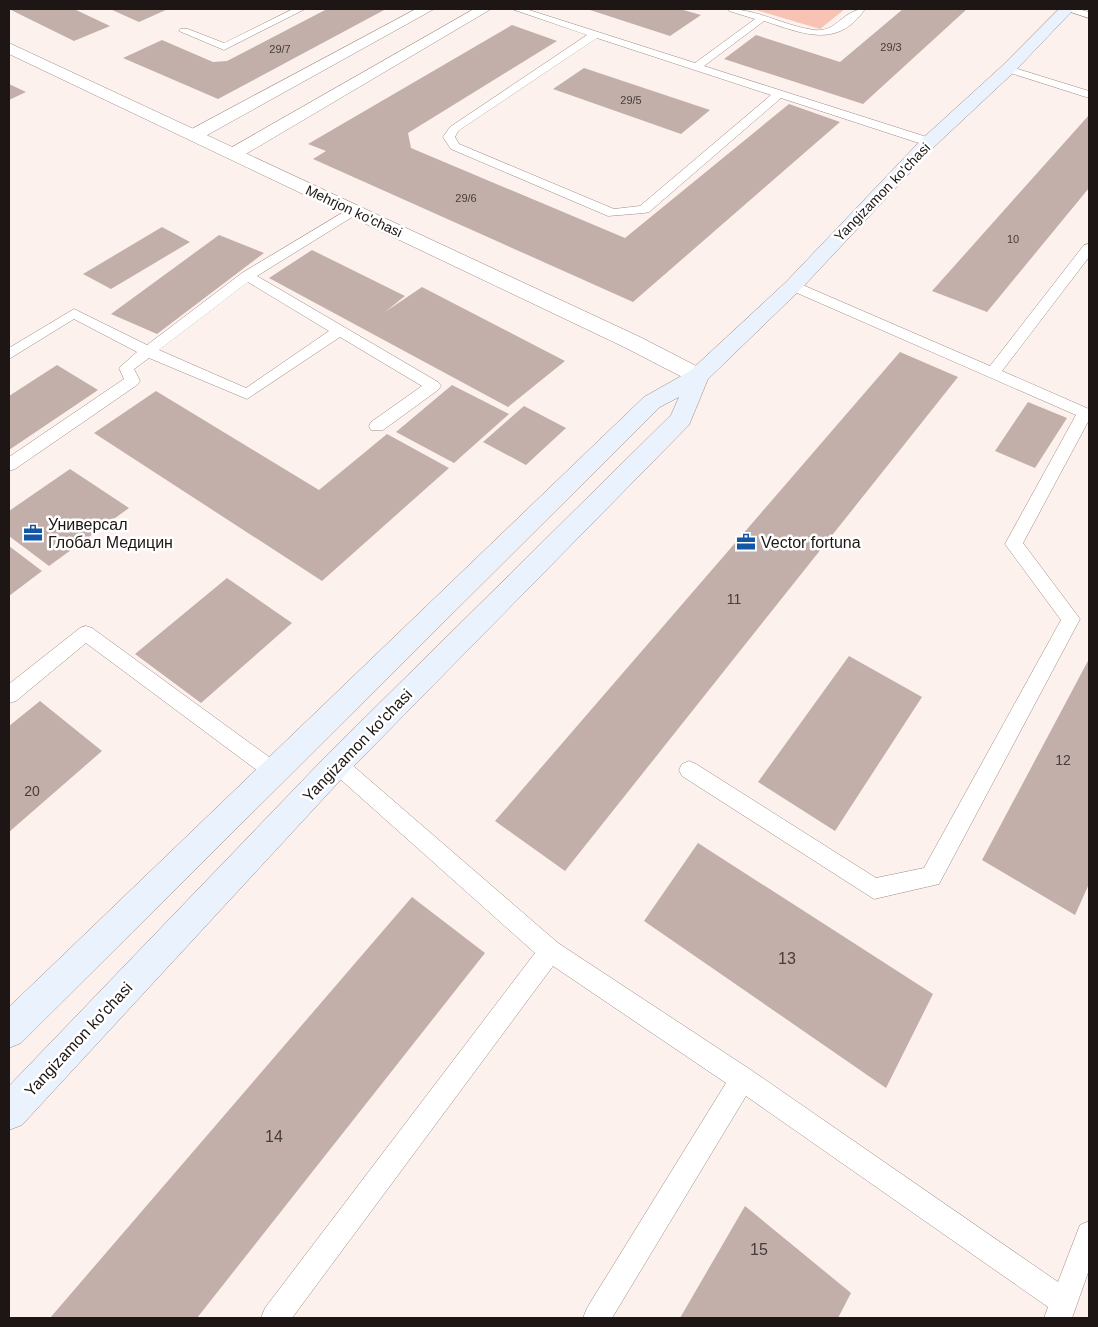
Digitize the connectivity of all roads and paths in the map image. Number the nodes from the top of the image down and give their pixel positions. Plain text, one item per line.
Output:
1 (300, 9) edge
2 (426, 9) edge
3 (484, 9) edge
4 (517, 9) edge
5 (732, 9) edge
6 (860, 9) edge
7 (1067, 9) edge
8 (1089, 14) edge
9 (762, 18) junction
10 (184, 32) dead end
11 (596, 34) junction
12 (9, 48) edge
13 (696, 67) junction
14 (1008, 69) junction
15 (780, 94) junction
16 (1089, 95) edge
17 (194, 135) junction
18 (929, 142) junction
19 (233, 154) junction
20 (352, 211) junction
21 (1089, 248) edge
22 (247, 276) junction
23 (793, 286) junction
24 (339, 331) junction
25 (147, 351) junction
26 (9, 354) edge
27 (992, 373) junction
28 (698, 376) junction
29 (1087, 414) edge
30 (378, 426) dead end
31 (9, 465) edge
32 (9, 696) edge
33 (337, 764) junction
34 (688, 770) dead end
35 (273, 771) junction
36 (550, 951) junction
37 (9, 1031) edge
38 (742, 1079) junction
39 (9, 1112) edge
40 (1089, 1234) edge
41 (1061, 1310) edge
42 (275, 1318) edge
43 (597, 1318) edge

1 - 10 lane
2 - 17 street
3 - 19 street
4 - 11 lane
5 - 9 lane
6 - 9 lane
7 - 8 lane
7 - 14 main road, Yangizamon ko'chasi
9 - 13 lane
11 - 13 lane
11 - 15 lane
12 - 17 street, Mehrjon ko'chasi
13 - 15 lane
14 - 16 lane
14 - 18 main road, Yangizamon ko'chasi
15 - 18 lane
17 - 19 street, Mehrjon ko'chasi
18 - 23 main road, Yangizamon ko'chasi
19 - 20 street, Mehrjon ko'chasi
20 - 22 lane
20 - 28 street, Mehrjon ko'chasi
21 - 27 lane
22 - 24 lane
22 - 25 lane
23 - 27 lane
23 - 28 main road, Yangizamon ko'chasi
24 - 25 lane
24 - 30 lane
25 - 26 lane
25 - 31 lane
27 - 29 lane
28 - 33 main road, Yangizamon ko'chasi
28 - 35 main road, Yangizamon ko'chasi
29 - 34 lane
32 - 35 lane
33 - 36 lane
33 - 39 main road, Yangizamon ko'chasi
35 - 37 main road, Yangizamon ko'chasi
36 - 38 lane
36 - 42 lane
38 - 41 lane
38 - 43 lane
40 - 41 lane

